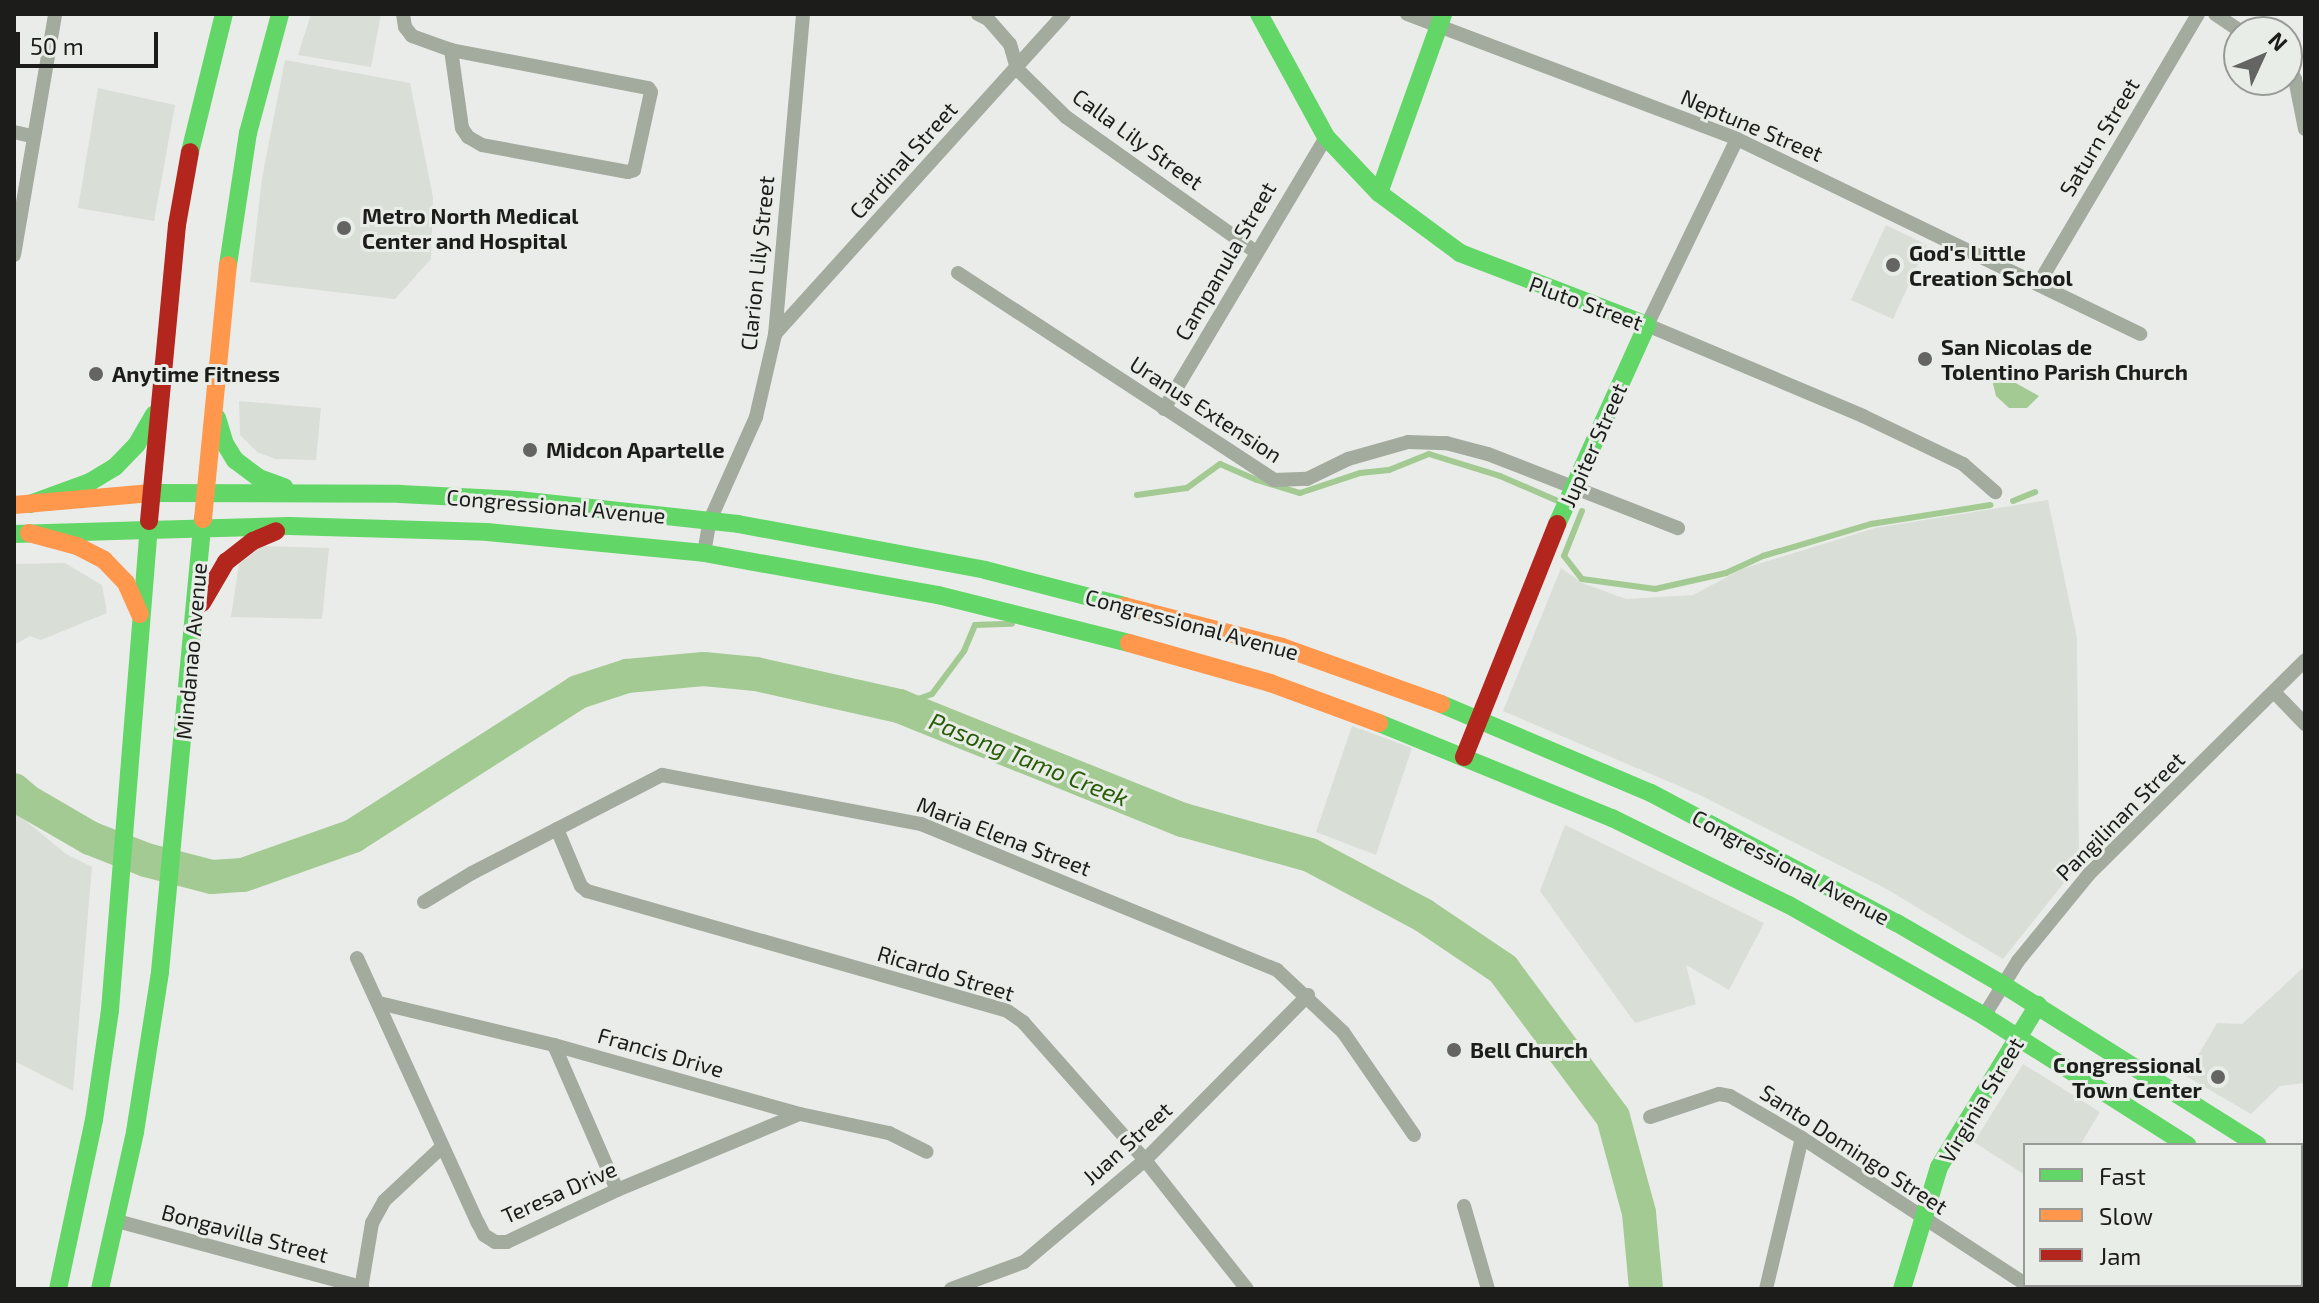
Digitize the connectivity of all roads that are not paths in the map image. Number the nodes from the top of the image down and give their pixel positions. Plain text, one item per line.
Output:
1 (55, 14) edge
2 (224, 14) edge
3 (280, 14) edge
4 (403, 14) edge
5 (803, 14) edge
6 (978, 14) edge
7 (1064, 14) edge
8 (1259, 14) edge
9 (1407, 14) edge
10 (2198, 14) edge
11 (1441, 20) edge
12 (451, 50) junction
13 (1017, 69) junction
14 (2298, 96) edge
15 (2304, 124) edge
16 (14, 132) edge
17 (31, 136) junction
18 (1326, 137) junction
19 (1737, 139) junction
20 (1379, 193) junction
21 (1256, 252) junction
22 (14, 255) edge
23 (958, 273) dead end
24 (2039, 283) junction
25 (1647, 325) junction
26 (2140, 334) dead end
27 (775, 335) junction
28 (214, 393) junction
29 (160, 401) junction
30 (1164, 409) junction
31 (1572, 488) junction
32 (205, 492) junction
33 (302, 492) junction
34 (1995, 492) dead end
35 (151, 493) junction
36 (22, 504) edge
37 (710, 520) junction
38 (289, 526) junction
39 (203, 528) junction
40 (1678, 528) dead end
41 (148, 530) junction
42 (22, 533) edge
43 (704, 553) junction
44 (141, 618) junction
45 (194, 624) junction
46 (2305, 660) edge
47 (2274, 692) junction
48 (1480, 718) junction
49 (2305, 724) edge
50 (1464, 757) junction
51 (557, 829) junction
52 (424, 902) dead end
53 (357, 958) dead end
54 (2002, 984) junction
55 (1308, 995) junction
56 (379, 1003) junction
57 (2038, 1005) junction
58 (1984, 1016) junction
59 (2018, 1037) junction
60 (554, 1045) junction
61 (800, 1114) junction
62 (1650, 1117) dead end
63 (94, 1120) junction
64 (135, 1132) junction
65 (1414, 1135) dead end
66 (1802, 1138) junction
67 (2184, 1143) edge
68 (2255, 1143) edge
69 (442, 1147) junction
70 (927, 1152) dead end
71 (1145, 1160) junction
72 (617, 1190) junction
73 (1464, 1206) dead end
74 (1923, 1218) junction
75 (117, 1221) junction
76 (2023, 1283) edge
77 (361, 1288) edge
78 (58, 1289) edge
79 (100, 1289) edge
80 (951, 1289) edge
81 (1247, 1289) edge
82 (1488, 1289) edge
83 (1766, 1289) edge
84 (1902, 1289) edge

1 - 17 street
2 - 29 main road
3 - 28 main road, Mindanao Avenue
4 - 12 street
5 - 27 street, Clarion Lily Street
6 - 13 street, Calla Lily Street
7 - 13 street, Cardinal Street
8 - 18 main road, Pluto Street
9 - 11 street, Neptune Street
10 - 24 street, Saturn Street
11 - 19 street, Neptune Street
11 - 20 main road
12 - 12 street
13 - 21 street, Calla Lily Street
13 - 27 street, Cardinal Street
14 - 15 street
16 - 17 street
17 - 22 street
18 - 20 main road, Pluto Street
18 - 21 street, Campanula Street
19 - 24 street, Neptune Street
19 - 25 street, Jupiter Street
20 - 25 main road, Pluto Street
21 - 30 street, Campanula Street
23 - 30 street, Uranus Extension
24 - 26 street, Neptune Street
25 - 31 main road, Jupiter Street
25 - 34 street, Pluto Street
27 - 37 street, Clarion Lily Street
28 - 32 main road, Mindanao Avenue
28 - 33 main road
29 - 35 main road
29 - 36 main road
30 - 31 street, Uranus Extension
31 - 40 street, Uranus Extension
31 - 48 main road, Jupiter Street
32 - 33 main road, Congressional Avenue
32 - 35 main road, Congressional Avenue
32 - 39 main road, Mindanao Avenue
33 - 37 main road, Congressional Avenue
35 - 36 main road, Congressional Avenue
35 - 41 main road
37 - 43 street, Clarion Lily Street
37 - 48 main road, Congressional Avenue
38 - 39 main road, Congressional Avenue
38 - 43 main road, Congressional Avenue
38 - 45 main road
39 - 41 main road, Congressional Avenue
39 - 45 main road, Mindanao Avenue
41 - 42 main road, Congressional Avenue
41 - 44 main road
42 - 44 main road
43 - 50 main road, Congressional Avenue
44 - 63 main road
45 - 64 main road, Mindanao Avenue
46 - 47 street, Pangilinan Street
47 - 49 street
47 - 54 street, Pangilinan Street
48 - 50 main road, Jupiter Street
48 - 54 main road, Congressional Avenue
50 - 58 main road, Congressional Avenue
51 - 52 street, Maria Elena Street
51 - 55 street, Maria Elena Street
51 - 71 street, Ricardo Street
53 - 56 street, Teresa Drive
54 - 57 main road, Congressional Avenue
54 - 58 street, Pangilinan Street
55 - 65 street, Maria Elena Street
55 - 71 street, Juan Street
56 - 60 street, Francis Drive
56 - 69 street, Teresa Drive
57 - 59 main road, Virginia Street
57 - 68 main road, Congressional Avenue
58 - 59 main road, Congressional Avenue
59 - 67 main road, Congressional Avenue
59 - 74 main road, Virginia Street
60 - 61 street, Francis Drive
60 - 72 street
61 - 70 street, Francis Drive
61 - 72 street, Teresa Drive
62 - 66 street, Santo Domingo Street
63 - 64 main road
63 - 78 main road
64 - 75 main road, Mindanao Avenue
66 - 74 street, Santo Domingo Street
66 - 83 street
69 - 72 street, Teresa Drive
69 - 77 street
71 - 80 street, Juan Street
71 - 81 street, Ricardo Street
73 - 82 street
74 - 76 street, Santo Domingo Street
74 - 84 main road, Virginia Street
75 - 77 street, Bongavilla Street
75 - 79 main road, Mindanao Avenue

